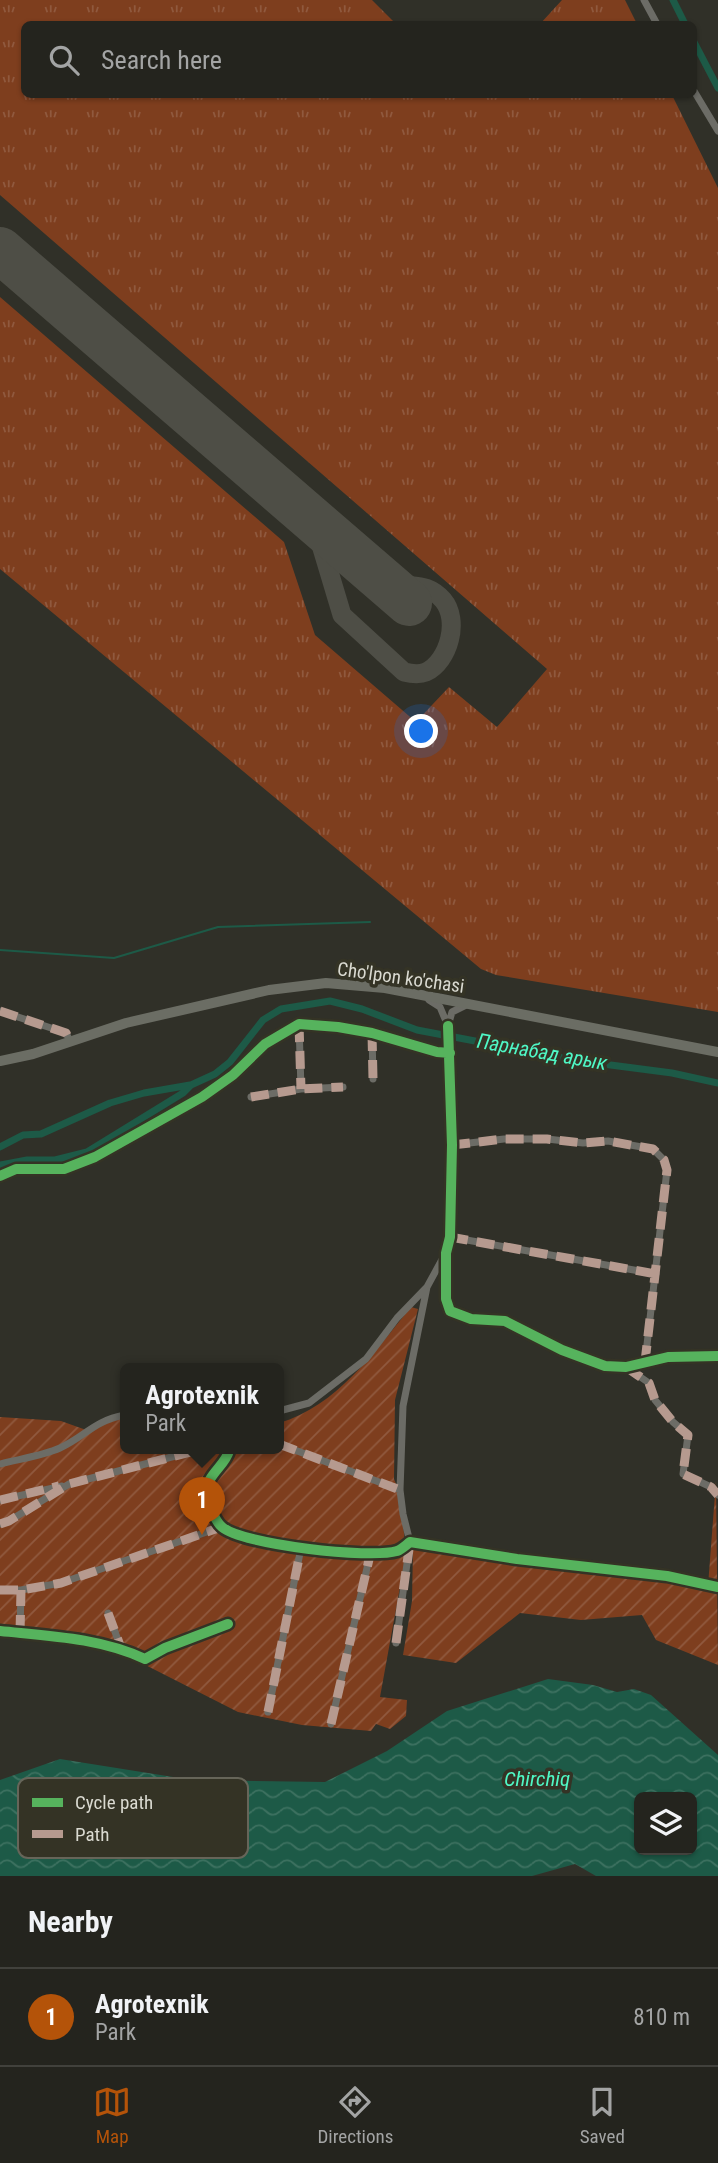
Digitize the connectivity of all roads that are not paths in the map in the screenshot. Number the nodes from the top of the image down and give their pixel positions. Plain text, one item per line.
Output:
1 (644, 0) edge
2 (655, 21) edge
3 (697, 96) edge
4 (718, 131) edge
5 (416, 994) junction
6 (472, 1004) junction
7 (0, 1011) edge
8 (299, 1024) junction
9 (449, 1026) junction
10 (372, 1033) junction
11 (70, 1041) junction
12 (450, 1049) junction
13 (718, 1052) edge
14 (0, 1061) edge
15 (373, 1079) dead end
16 (343, 1087) dead end
17 (301, 1089) junction
18 (251, 1097) dead end
19 (452, 1145) junction
20 (0, 1175) edge
21 (450, 1237) junction
22 (446, 1253) junction
23 (656, 1274) junction
24 (426, 1287) junction
25 (718, 1356) edge
26 (645, 1362) junction
27 (626, 1367) junction
28 (284, 1410) edge
29 (120, 1416) edge
30 (284, 1446) edge
31 (183, 1454) edge
32 (228, 1454) edge
33 (0, 1464) edge
34 (69, 1484) junction
35 (400, 1490) junction
36 (718, 1495) edge
37 (0, 1500) edge
38 (0, 1524) edge
39 (221, 1527) junction
40 (410, 1542) junction
41 (301, 1548) junction
42 (370, 1555) junction
43 (718, 1586) edge
44 (0, 1590) edge
45 (21, 1590) junction
46 (108, 1613) dead end
47 (228, 1624) dead end
48 (0, 1631) edge
49 (20, 1633) junction
50 (396, 1643) dead end
51 (121, 1648) junction
52 (268, 1712) dead end
53 (331, 1724) dead end

1 - 2 street
3 - 4 street
5 - 6 main road, Cho'lpon ko'chasi
5 - 9 street
5 - 11 main road, Cho'lpon ko'chasi
6 - 9 street
6 - 13 main road, Cho'lpon ko'chasi
7 - 11 street
8 - 10 street
8 - 17 street
8 - 20 street
9 - 12 street
10 - 12 street
10 - 15 street
11 - 14 main road, Cho'lpon ko'chasi
12 - 19 street
16 - 17 street
17 - 18 street
19 - 21 street
19 - 23 street
21 - 22 street
21 - 23 street
22 - 24 street
22 - 27 street
23 - 26 street
24 - 28 street
24 - 35 street
25 - 26 street
26 - 27 street
27 - 36 street
29 - 33 street
30 - 35 street
31 - 34 street
32 - 39 street
34 - 37 street
34 - 38 street
35 - 40 street
39 - 41 street
39 - 45 street
40 - 42 street
40 - 43 street
40 - 50 street
41 - 42 street
41 - 52 street
42 - 53 street
44 - 45 street
45 - 49 street
46 - 51 street
47 - 51 street
48 - 49 street
49 - 51 street

